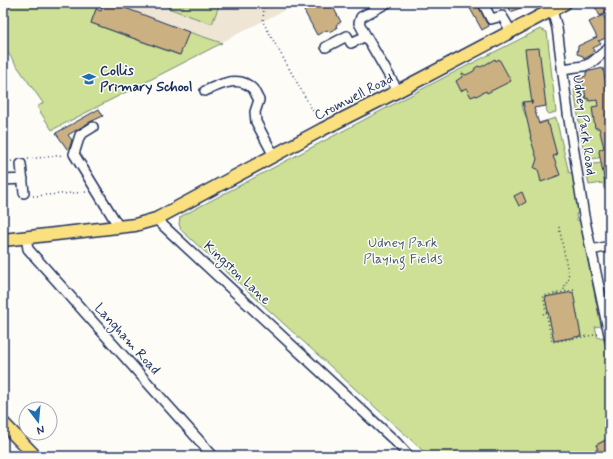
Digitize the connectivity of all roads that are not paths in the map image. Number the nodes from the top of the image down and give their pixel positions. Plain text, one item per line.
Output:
1 (387, 3) edge
2 (483, 3) edge
3 (566, 3) edge
4 (552, 10) junction
5 (511, 31) junction
6 (366, 36) junction
7 (326, 47) dead end
8 (610, 47) edge
9 (562, 69) junction
10 (205, 91) dead end
11 (398, 91) junction
12 (93, 127) dead end
13 (274, 156) junction
14 (22, 161) road end
15 (23, 179) junction
16 (3, 180) edge
17 (24, 193) road end
18 (156, 219) junction
19 (119, 227) junction
20 (26, 237) junction
21 (3, 238) edge
22 (610, 246) edge
23 (591, 250) junction
24 (609, 336) edge
25 (3, 423) edge
26 (35, 456) edge
27 (214, 456) edge
28 (409, 456) edge

1 - 6 street
2 - 5 street
3 - 4 main road, Cromwell Road
4 - 5 main road, Cromwell Road
4 - 9 street, Udney Park Road
5 - 11 main road, Cromwell Road
6 - 7 street
6 - 11 street
8 - 9 street
9 - 23 street, Udney Park Road
10 - 13 street
11 - 13 main road, Cromwell Road
12 - 19 street
13 - 18 main road, Cromwell Road
14 - 15 street
15 - 16 street
15 - 17 street
18 - 19 main road
18 - 28 street, Kingston Lane
19 - 20 main road
20 - 21 main road
20 - 27 street, Langham Road
22 - 23 street
23 - 24 street, Udney Park Road
25 - 26 main road

